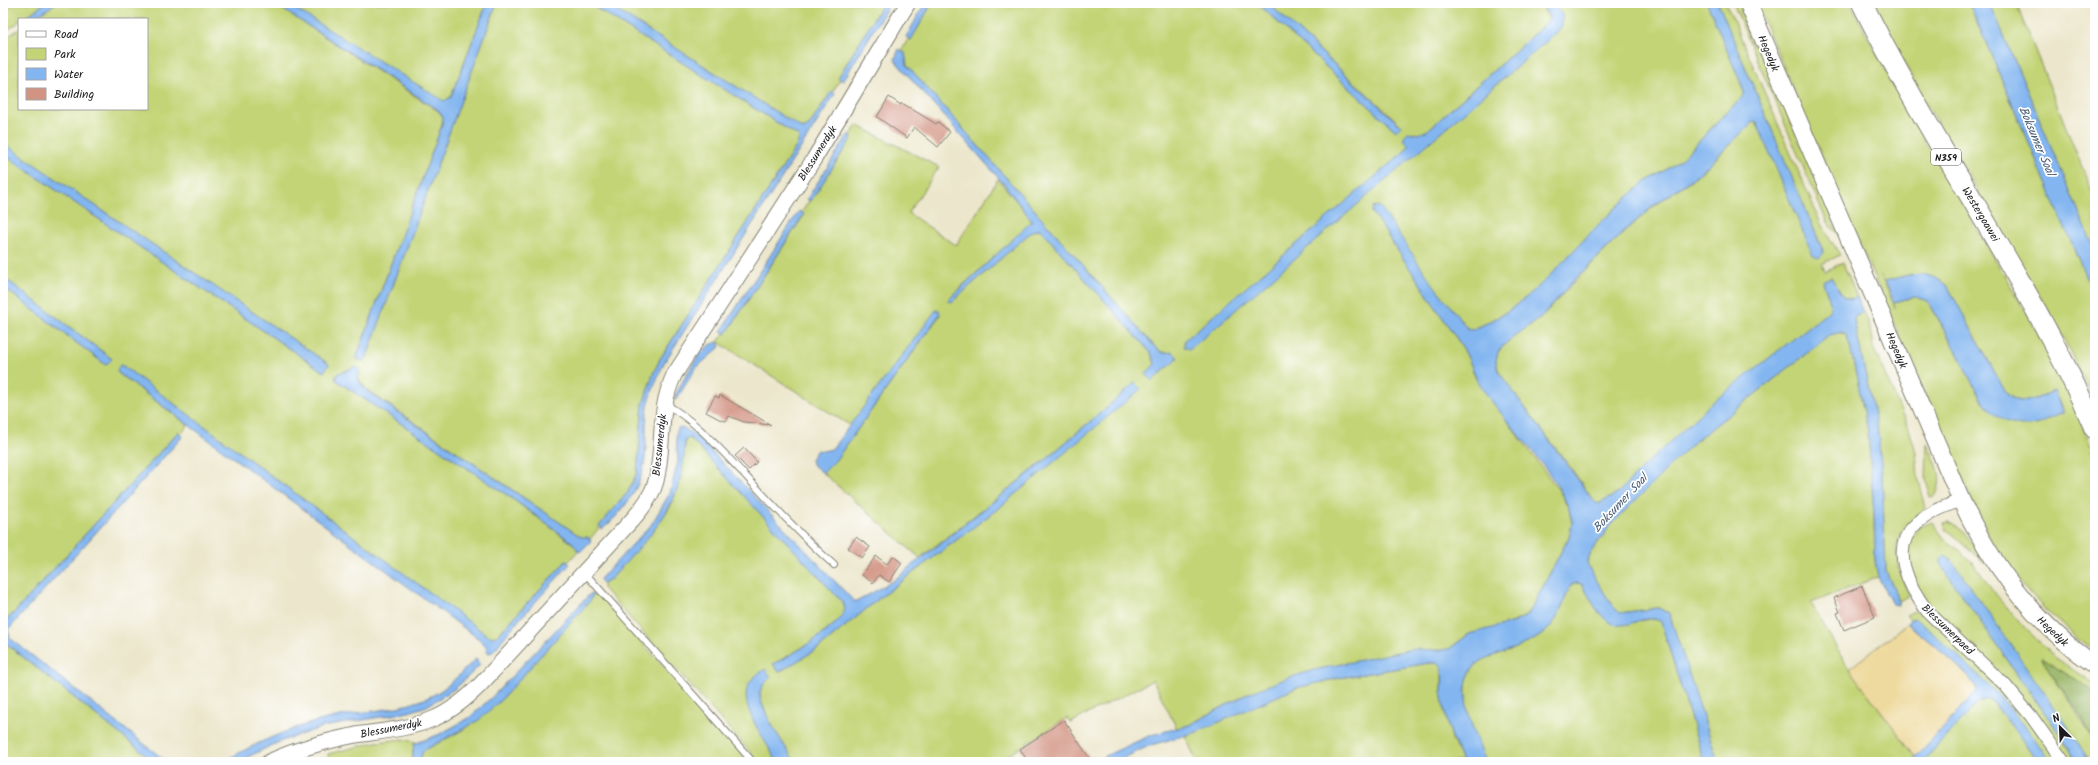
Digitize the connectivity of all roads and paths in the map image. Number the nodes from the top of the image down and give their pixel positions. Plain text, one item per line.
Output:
1 (908, 3) edge
2 (1748, 3) edge
3 (1862, 3) edge
4 (664, 403) junction
5 (2095, 428) edge
6 (1961, 500) junction
7 (834, 565) dead end
8 (584, 572) junction
9 (2095, 665) edge
10 (269, 762) edge
11 (753, 762) edge
12 (2064, 762) edge

1 - 4 street, Blessumerdyk
2 - 6 main road, Hegedyk
3 - 5 highway, Westergoawei / N359
4 - 7 lane
4 - 8 street, Blessumerdyk
6 - 9 main road, Hegedyk
6 - 12 street, Blessumerpaed
8 - 10 street, Blessumerdyk
8 - 11 lane

